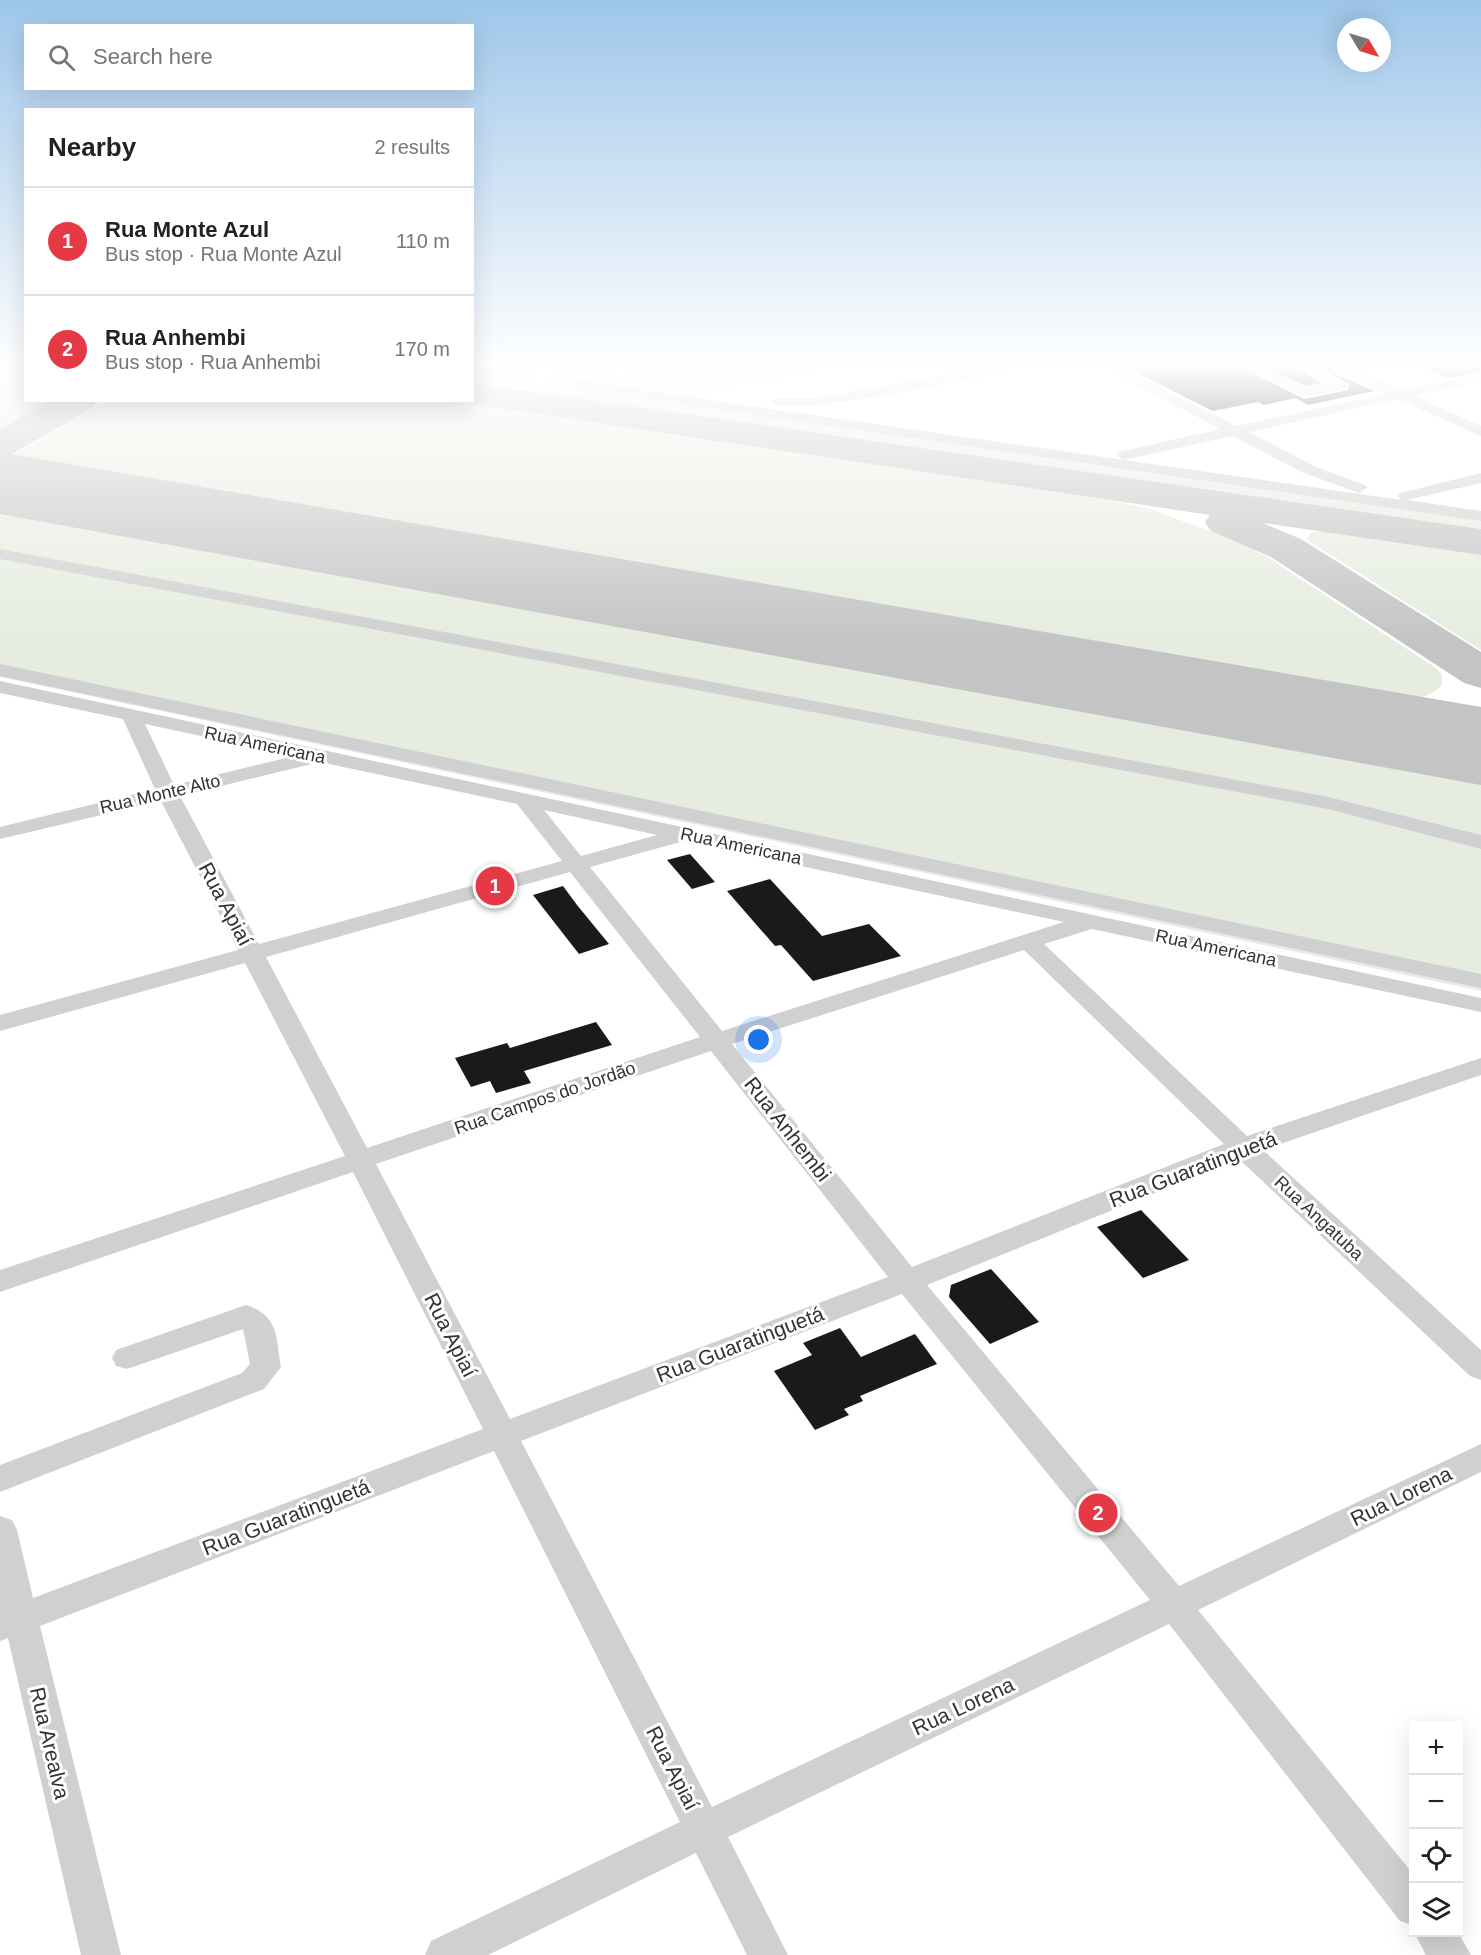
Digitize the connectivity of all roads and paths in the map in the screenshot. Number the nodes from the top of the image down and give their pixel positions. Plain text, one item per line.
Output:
1 (1089, 459) edge
2 (1289, 459) edge
3 (1481, 478) edge
4 (1406, 496) junction
5 (1425, 498) dead end
6 (1481, 516) edge
7 (0, 554) edge
8 (0, 670) edge
9 (0, 687) edge
10 (132, 717) junction
11 (320, 756) junction
12 (167, 792) junction
13 (524, 800) junction
14 (0, 832) edge
15 (684, 834) junction
16 (1481, 842) edge
17 (575, 864) junction
18 (1091, 921) junction
19 (1028, 941) junction
20 (252, 954) junction
21 (1481, 981) edge
22 (1481, 1005) edge
23 (0, 1023) edge
24 (718, 1040) junction
25 (1481, 1066) edge
26 (1243, 1148) junction
27 (360, 1160) junction
28 (0, 1281) edge
29 (907, 1281) junction
30 (127, 1358) dead end
31 (1481, 1368) edge
32 (502, 1435) junction
33 (1481, 1457) edge
34 (0, 1479) edge
35 (0, 1530) edge
36 (1175, 1606) junction
37 (10, 1622) edge
38 (704, 1828) junction
39 (1409, 1902) edge
40 (1438, 1937) edge
41 (100, 1955) edge
42 (445, 1955) edge
43 (768, 1955) edge
44 (1451, 1955) edge

1 - 6 street
2 - 4 street
3 - 4 street
4 - 5 street
7 - 16 street
8 - 21 street
9 - 10 street, Rua Americana
10 - 11 street, Rua Americana
10 - 12 street, Rua Apiaí
11 - 12 street, Rua Monte Alto
11 - 13 street, Rua Americana
12 - 14 street, Rua Monte Alto
12 - 20 street, Rua Apiaí
13 - 15 street, Rua Americana
13 - 17 street, Rua Anhembi
15 - 17 street
15 - 18 street, Rua Americana
17 - 20 street
17 - 24 street, Rua Anhembi
18 - 19 street, Rua Campos do Jordão
18 - 22 street, Rua Americana
19 - 24 street, Rua Campos do Jordão
19 - 26 street, Rua Angatuba
20 - 23 street
20 - 27 street, Rua Apiaí
24 - 27 street, Rua Campos do Jordão
24 - 29 street, Rua Anhembi
25 - 26 street, Rua Guaratinguetá
26 - 29 street, Rua Guaratinguetá
26 - 31 street, Rua Angatuba
27 - 28 street, Rua Campos do Jordão
27 - 32 street, Rua Apiaí
29 - 32 street, Rua Guaratinguetá
29 - 36 street, Rua Anhembi
30 - 34 street
32 - 37 street, Rua Guaratinguetá
32 - 38 street, Rua Apiaí
33 - 36 street, Rua Lorena
35 - 37 street, Rua Arealva
36 - 38 street, Rua Lorena
36 - 39 street, Rua Anhembi
37 - 41 street, Rua Arealva
38 - 42 street, Rua Lorena
38 - 43 street, Rua Apiaí
40 - 44 street

